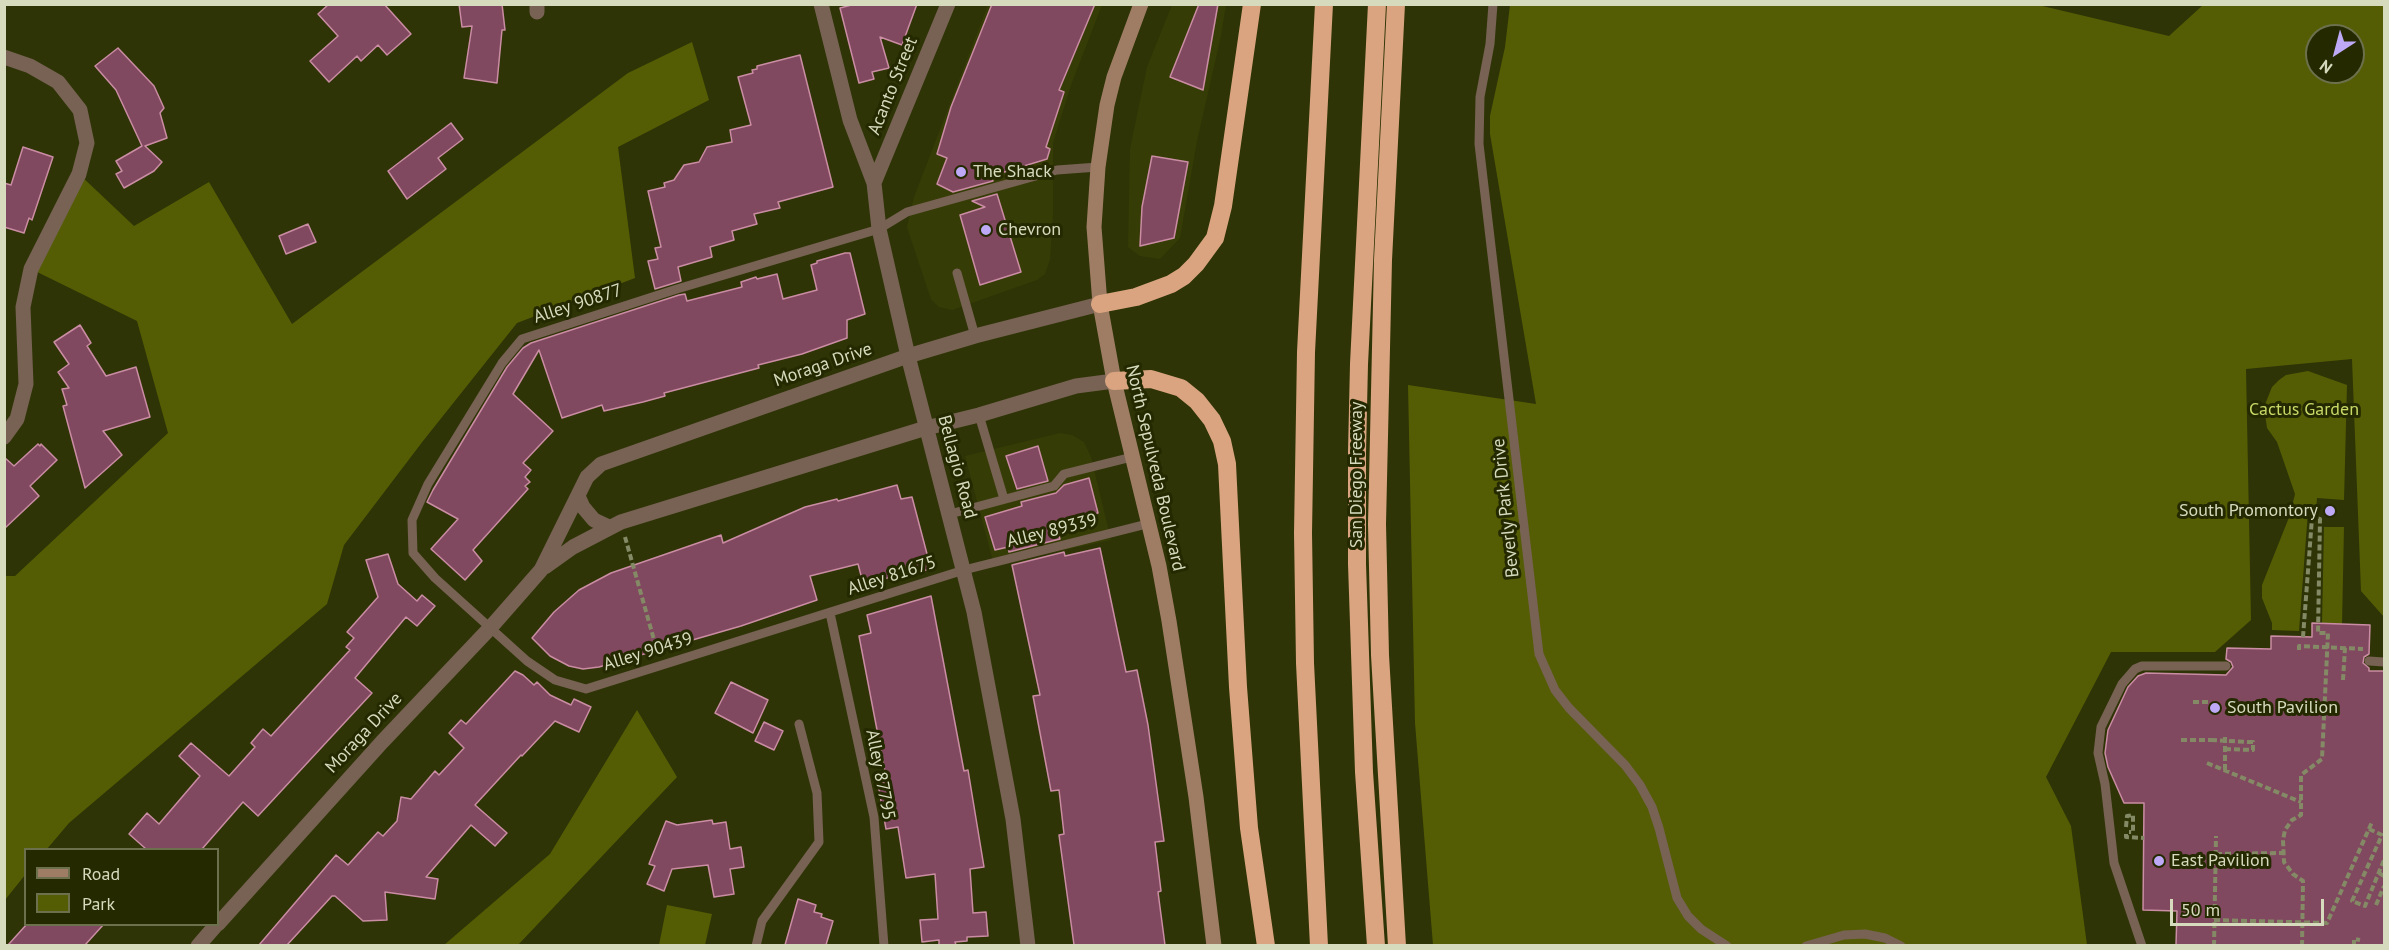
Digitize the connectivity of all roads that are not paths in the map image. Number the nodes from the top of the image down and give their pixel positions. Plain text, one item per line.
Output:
1 (821, 4) edge
2 (948, 4) edge
3 (1141, 4) edge
4 (1252, 4) edge
5 (1324, 4) edge
6 (1377, 4) edge
7 (1396, 4) edge
8 (1493, 4) edge
9 (4, 57) edge
10 (1098, 167) junction
11 (874, 183) junction
12 (879, 229) junction
13 (957, 273) dead end
14 (1100, 304) junction
15 (975, 336) junction
16 (909, 356) junction
17 (1114, 381) junction
18 (980, 415) junction
19 (926, 428) junction
20 (4, 437) edge
21 (1132, 457) junction
22 (578, 496) junction
23 (1004, 499) junction
24 (950, 514) junction
25 (1147, 524) junction
26 (615, 525) junction
27 (541, 570) junction
28 (964, 570) junction
29 (830, 613) junction
30 (491, 627) junction
31 (2367, 660) road end
32 (2385, 662) edge
33 (2226, 666) dead end
34 (799, 724) dead end
35 (219, 922) edge
36 (215, 926) edge
37 (198, 945) edge
38 (756, 945) edge
39 (884, 945) edge
40 (1028, 945) edge
41 (1214, 945) edge
42 (1266, 945) edge
43 (1318, 945) edge
44 (1376, 945) edge
45 (1397, 945) edge
46 (1727, 945) edge
47 (1806, 945) edge
48 (1901, 945) edge
49 (2142, 945) edge

1 - 11 street, Bellagio Road
2 - 11 street, Acanto Street
3 - 10 main road, North Sepulveda Boulevard
4 - 14 highway
5 - 43 highway
6 - 44 highway
7 - 45 highway, San Diego Freeway
8 - 46 lane, Beverly Park Drive
9 - 20 street
10 - 12 lane, Alley 90877
10 - 14 main road, North Sepulveda Boulevard
11 - 12 street, Bellagio Road
12 - 16 street, Bellagio Road
12 - 30 lane, Alley 90877
13 - 15 lane
14 - 15 street, Moraga Drive
14 - 17 main road, North Sepulveda Boulevard
15 - 16 street, Moraga Drive
16 - 19 street, Bellagio Road
16 - 22 street, Moraga Drive
17 - 18 street, Moraga Drive
17 - 21 main road, North Sepulveda Boulevard
17 - 42 highway
18 - 19 street, Moraga Drive
18 - 23 lane
19 - 24 street, Bellagio Road
19 - 26 street, Moraga Drive
21 - 23 lane
21 - 25 main road, North Sepulveda Boulevard
22 - 26 street
22 - 27 street, Moraga Drive
23 - 24 lane
24 - 28 street, Bellagio Road
25 - 28 lane, Alley 89339
25 - 41 main road, North Sepulveda Boulevard
26 - 27 street, Moraga Drive
27 - 30 street, Moraga Drive
28 - 29 lane, Alley 81675
28 - 40 street, Bellagio Road
29 - 30 lane, Alley 90439
29 - 39 lane, Alley 87795
30 - 35 street, Moraga Drive
31 - 32 lane
33 - 49 lane
34 - 38 lane
36 - 37 street, Moraga Drive
47 - 48 lane

